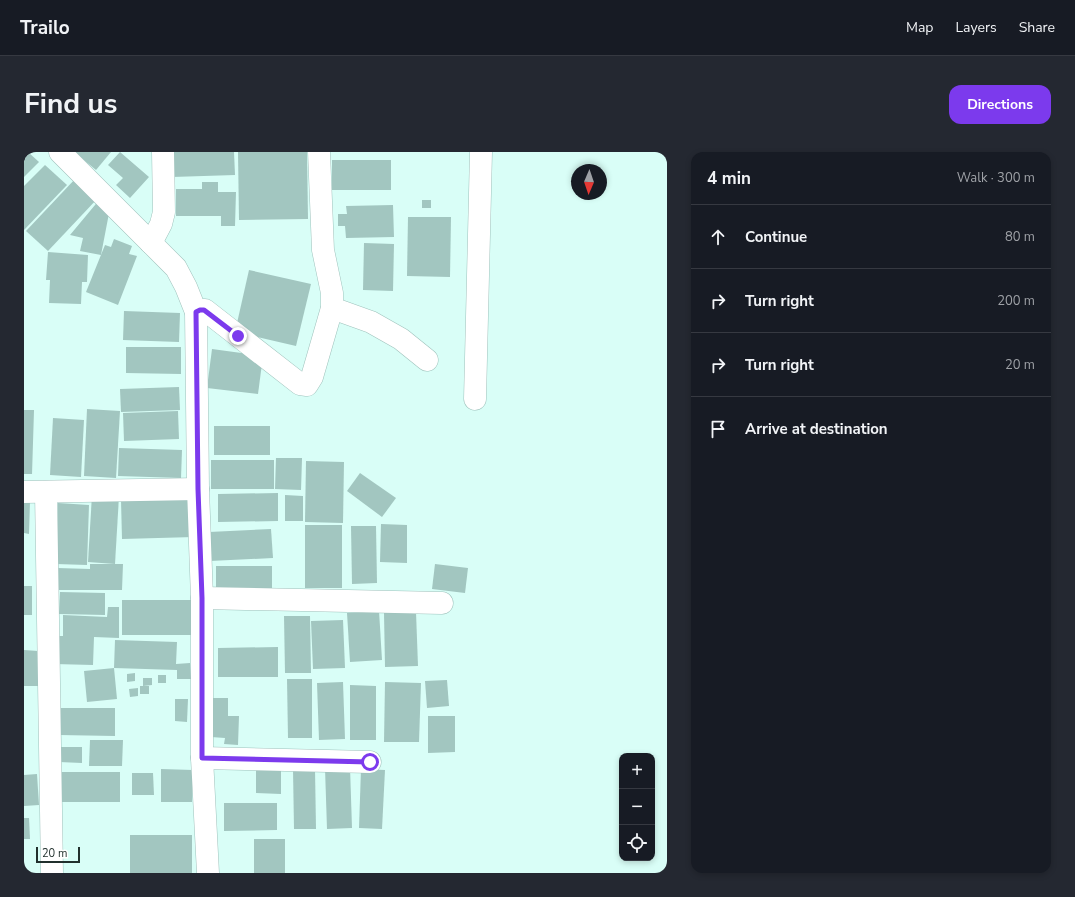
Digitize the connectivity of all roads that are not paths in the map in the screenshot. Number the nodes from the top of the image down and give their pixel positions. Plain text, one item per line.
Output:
1 (60, 152) edge
2 (163, 152) edge
3 (319, 152) edge
4 (481, 152) edge
5 (152, 243) junction
6 (332, 308) junction
7 (196, 312) junction
8 (427, 360) dead end
9 (475, 399) dead end
10 (198, 489) junction
11 (24, 492) edge
12 (46, 492) junction
13 (202, 598) junction
14 (442, 603) dead end
15 (202, 758) junction
16 (370, 762) dead end
17 (52, 873) edge
18 (208, 873) edge

1 - 5 street
2 - 5 street
3 - 6 street
4 - 9 street
5 - 7 street
6 - 7 street
6 - 8 street
7 - 10 street
10 - 12 street
10 - 13 street
11 - 12 street
12 - 17 street
13 - 14 street
13 - 15 street
15 - 16 street
15 - 18 street

